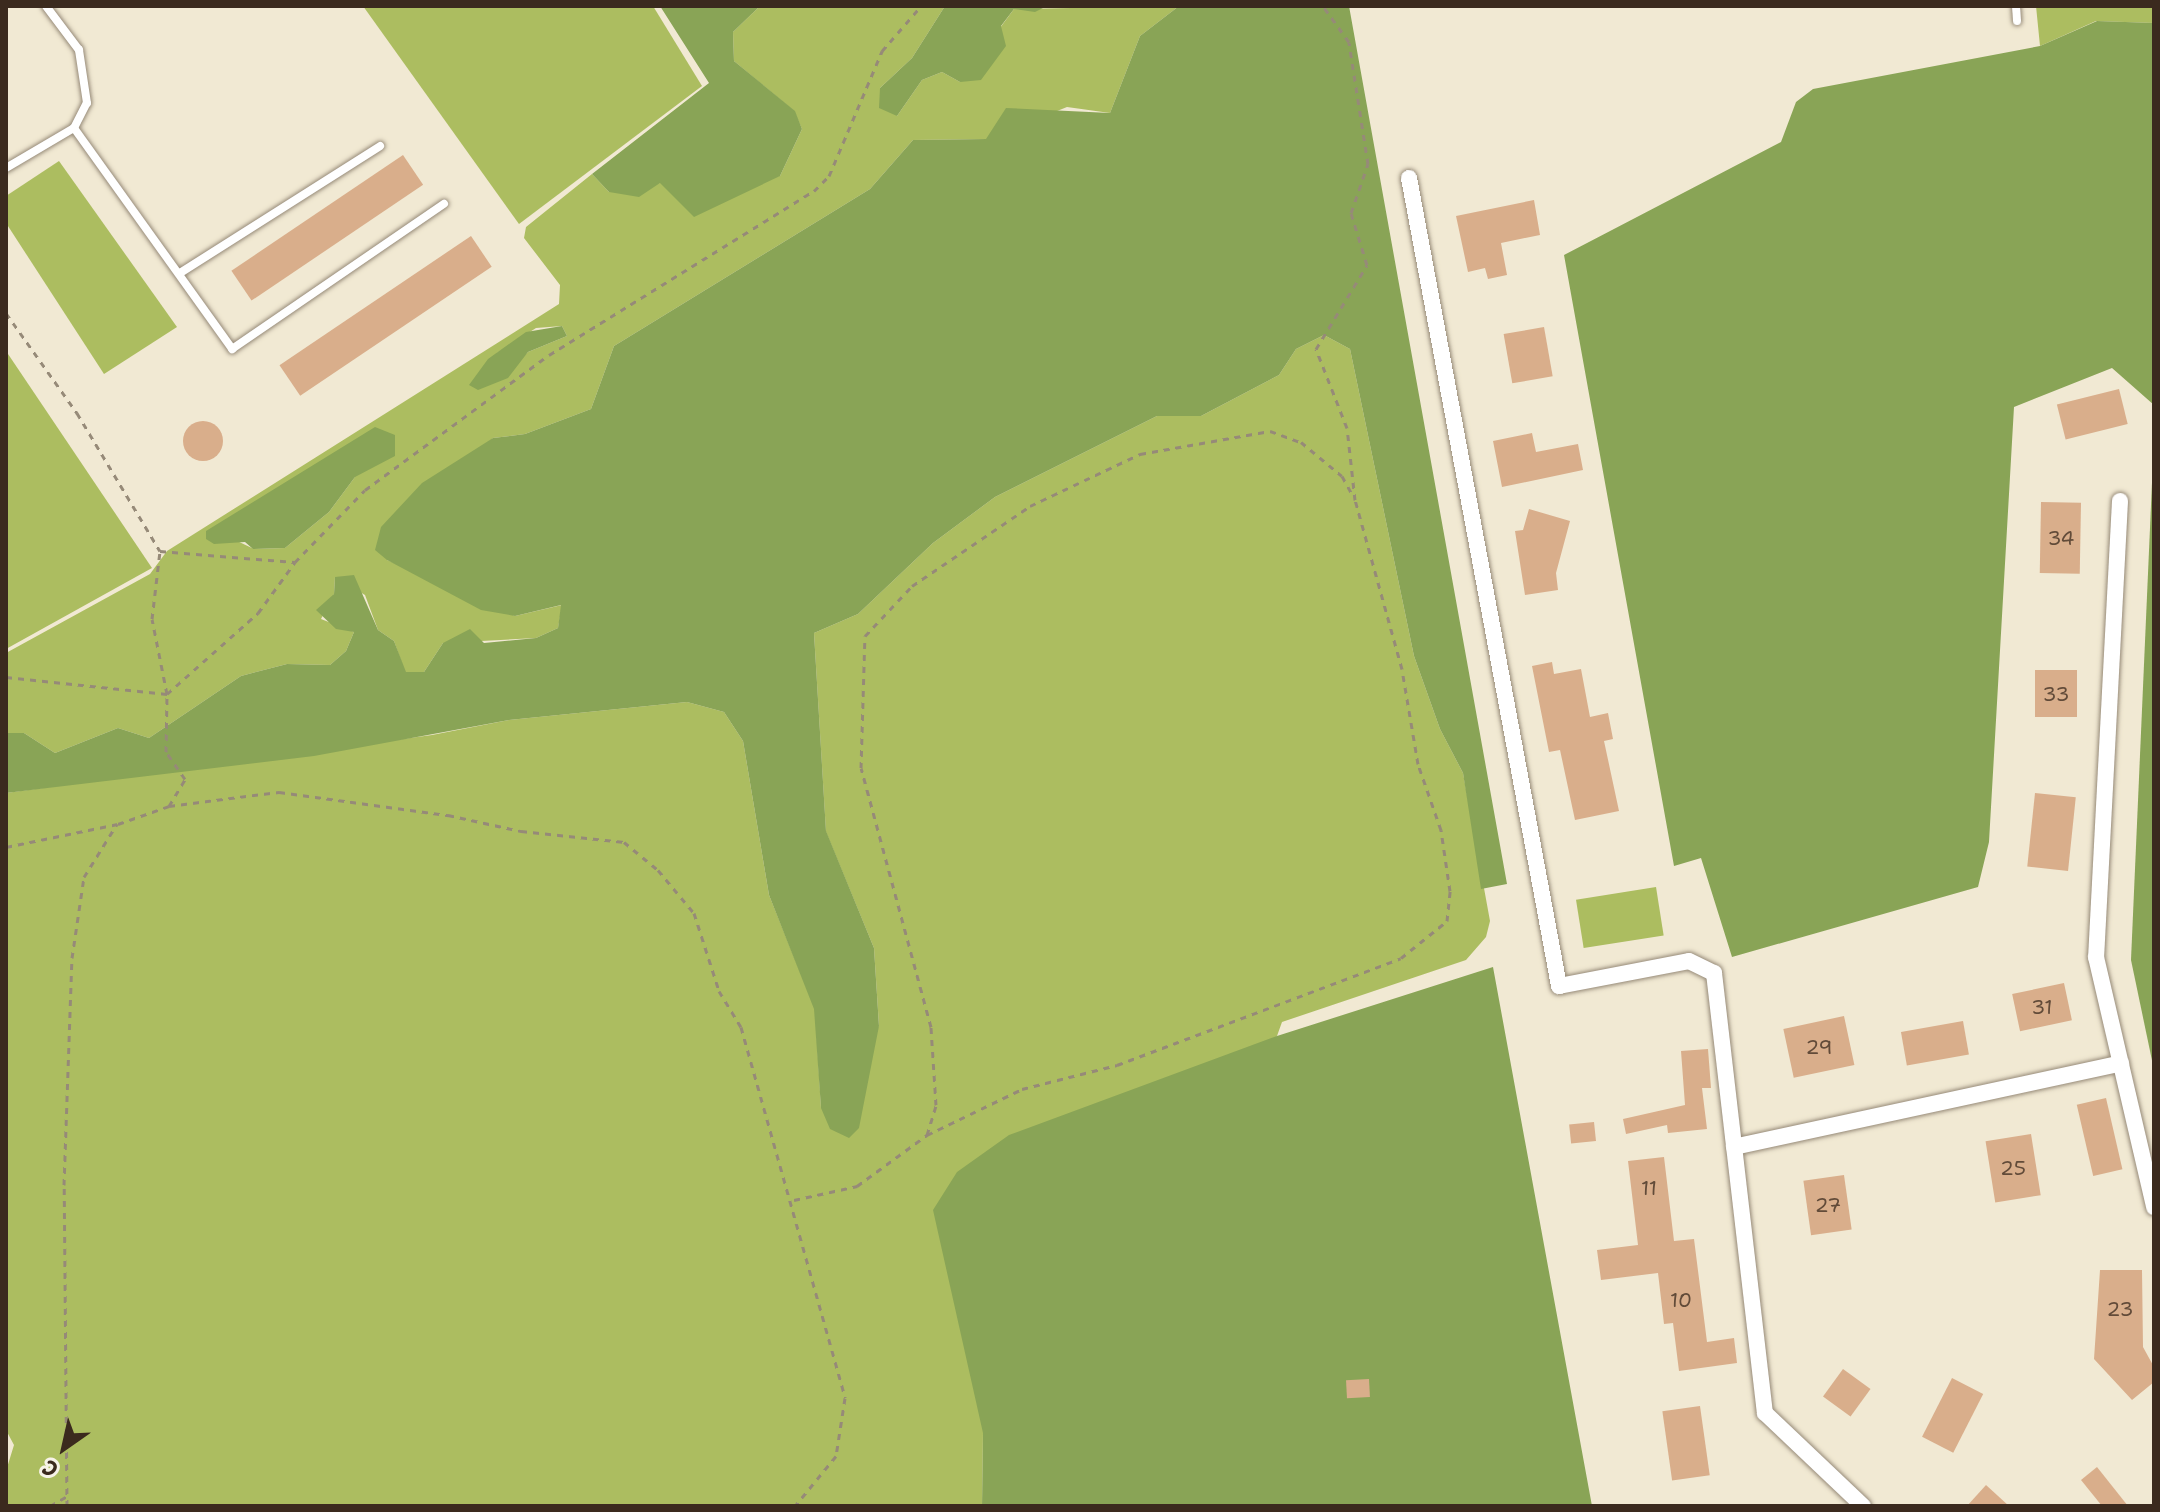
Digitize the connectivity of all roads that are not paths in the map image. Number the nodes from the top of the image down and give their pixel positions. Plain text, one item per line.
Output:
1 (46, 6) edge
2 (2016, 6) edge
3 (2017, 21) dead end
4 (74, 128) junction
5 (380, 146) dead end
6 (6, 168) edge
7 (1409, 178) dead end
8 (444, 204) dead end
9 (180, 273) junction
10 (2120, 501) dead end
11 (2121, 1063) junction
12 (1734, 1147) junction
13 (2154, 1207) edge
14 (1863, 1506) edge

1 - 4 lane
2 - 3 lane
4 - 6 lane
4 - 9 lane
5 - 9 lane
7 - 12 street
8 - 9 lane
10 - 11 street
11 - 12 street
11 - 13 street
12 - 14 street

